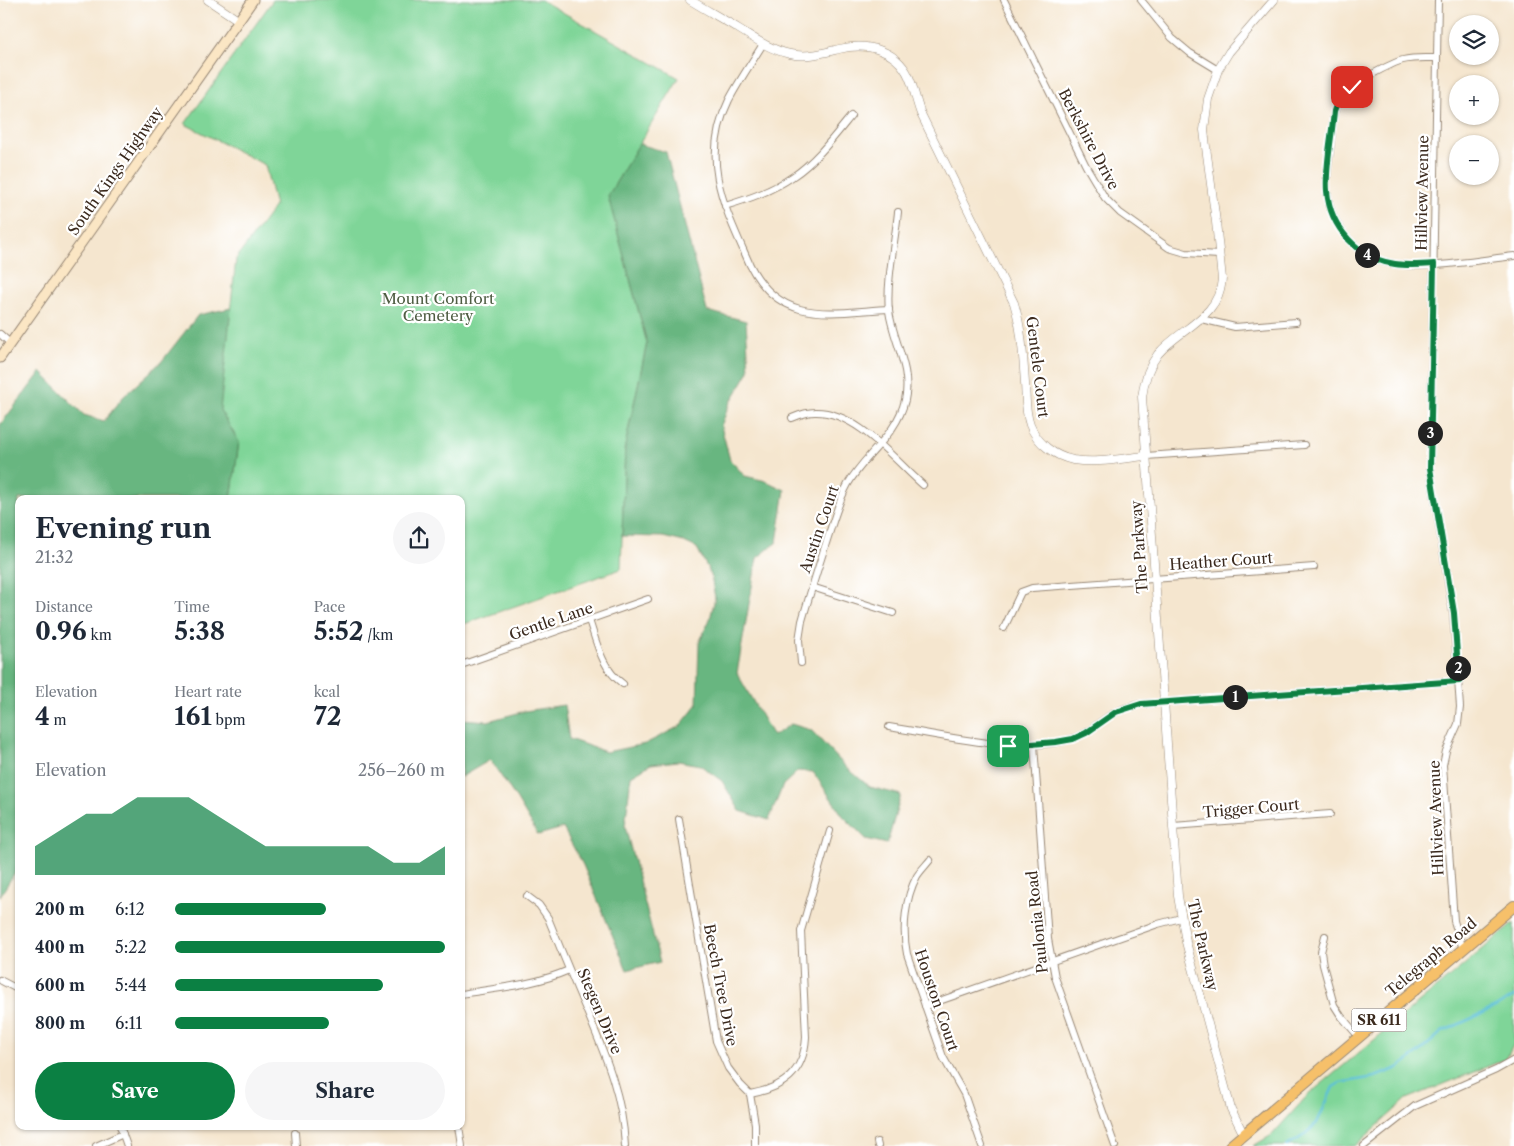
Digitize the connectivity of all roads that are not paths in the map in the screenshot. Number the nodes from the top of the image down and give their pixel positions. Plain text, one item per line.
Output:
1 (208, 0) edge
2 (253, 0) edge
3 (690, 0) edge
4 (1004, 0) edge
5 (1141, 0) edge
6 (1438, 0) edge
7 (1272, 1) edge
8 (238, 20) junction
9 (762, 44) junction
10 (1437, 58) junction
11 (1218, 70) junction
12 (851, 116) dead end
13 (726, 206) junction
14 (898, 212) dead end
15 (1219, 255) junction
16 (1514, 256) edge
17 (1434, 264) junction
18 (889, 309) junction
19 (1201, 319) junction
20 (1296, 322) dead end
21 (0, 334) edge
22 (10, 343) junction
23 (0, 358) edge
24 (792, 418) dead end
25 (880, 445) junction
26 (1304, 445) dead end
27 (1146, 456) junction
28 (923, 485) dead end
29 (1314, 567) dead end
30 (1155, 579) junction
31 (812, 587) junction
32 (648, 599) dead end
33 (893, 613) dead end
34 (589, 620) junction
35 (1004, 628) dead end
36 (465, 664) edge
37 (801, 664) dead end
38 (1459, 681) junction
39 (623, 684) dead end
40 (1164, 702) junction
41 (889, 727) dead end
42 (1034, 745) junction
43 (1330, 814) dead end
44 (679, 819) dead end
45 (1173, 826) junction
46 (830, 831) dead end
47 (930, 860) dead end
48 (527, 896) dead end
49 (1514, 906) edge
50 (1181, 918) junction
51 (1324, 936) dead end
52 (1463, 949) junction
53 (1052, 961) junction
54 (569, 970) junction
55 (0, 980) edge
56 (15, 988) edge
57 (465, 993) edge
58 (925, 1006) junction
59 (1359, 1037) junction
60 (1514, 1060) edge
61 (750, 1094) junction
62 (122, 1130) edge
63 (460, 1130) edge
64 (295, 1133) dead end
65 (123, 1134) junction
66 (1244, 1135) junction
67 (96, 1146) edge
68 (127, 1146) edge
69 (296, 1146) edge
70 (462, 1146) edge
71 (624, 1146) edge
72 (755, 1146) edge
73 (982, 1146) edge
74 (1115, 1146) edge
75 (1230, 1146) edge
76 (1364, 1146) edge

1 - 8 street
2 - 8 main road, South Kings Highway
3 - 9 street
4 - 15 street, Berkshire Drive
5 - 11 street
6 - 10 street, Hillview Avenue
7 - 11 street, The Parkway
8 - 22 main road, South Kings Highway
9 - 13 street
9 - 27 street, Gentele Court
10 - 17 street, Hillview Avenue
10 - 17 street
11 - 15 street, The Parkway
12 - 13 street
13 - 18 street
14 - 18 street, Austin Court
15 - 19 street, The Parkway
16 - 17 street
17 - 38 street, Hillview Avenue
18 - 25 street, Austin Court
19 - 20 street
19 - 27 street, The Parkway
21 - 22 street
22 - 23 main road, South Kings Highway
24 - 25 street
25 - 28 street
25 - 31 street, Austin Court
26 - 27 street, Gentele Court
27 - 30 street, The Parkway
29 - 30 street, Heather Court
30 - 35 street, Heather Court
30 - 40 street, The Parkway
31 - 33 street
31 - 37 street, Austin Court
32 - 34 street, Gentle Lane
34 - 36 street, Gentle Lane
34 - 39 street
38 - 40 street
38 - 52 street, Hillview Avenue
40 - 42 street
40 - 45 street, The Parkway
41 - 42 street
42 - 53 street, Paulonia Road
43 - 45 street, Trigger Court
44 - 61 street, Beech Tree Drive
45 - 50 street, The Parkway
46 - 61 street
47 - 58 street, Houston Court
48 - 54 street, Stegen Drive
49 - 52 main road, Telegraph Road / SR 611
50 - 53 street
50 - 66 street, The Parkway
51 - 59 street
52 - 59 main road, Telegraph Road / SR 611
53 - 58 street
53 - 74 street, Paulonia Road
54 - 57 street
54 - 71 street, Stegen Drive
55 - 56 street
58 - 73 street, Houston Court
59 - 66 main road, Telegraph Road / SR 611
60 - 76 street
61 - 72 street
62 - 65 street
63 - 70 street
64 - 69 street
65 - 67 street
65 - 68 street
66 - 75 main road, Telegraph Road / SR 611

